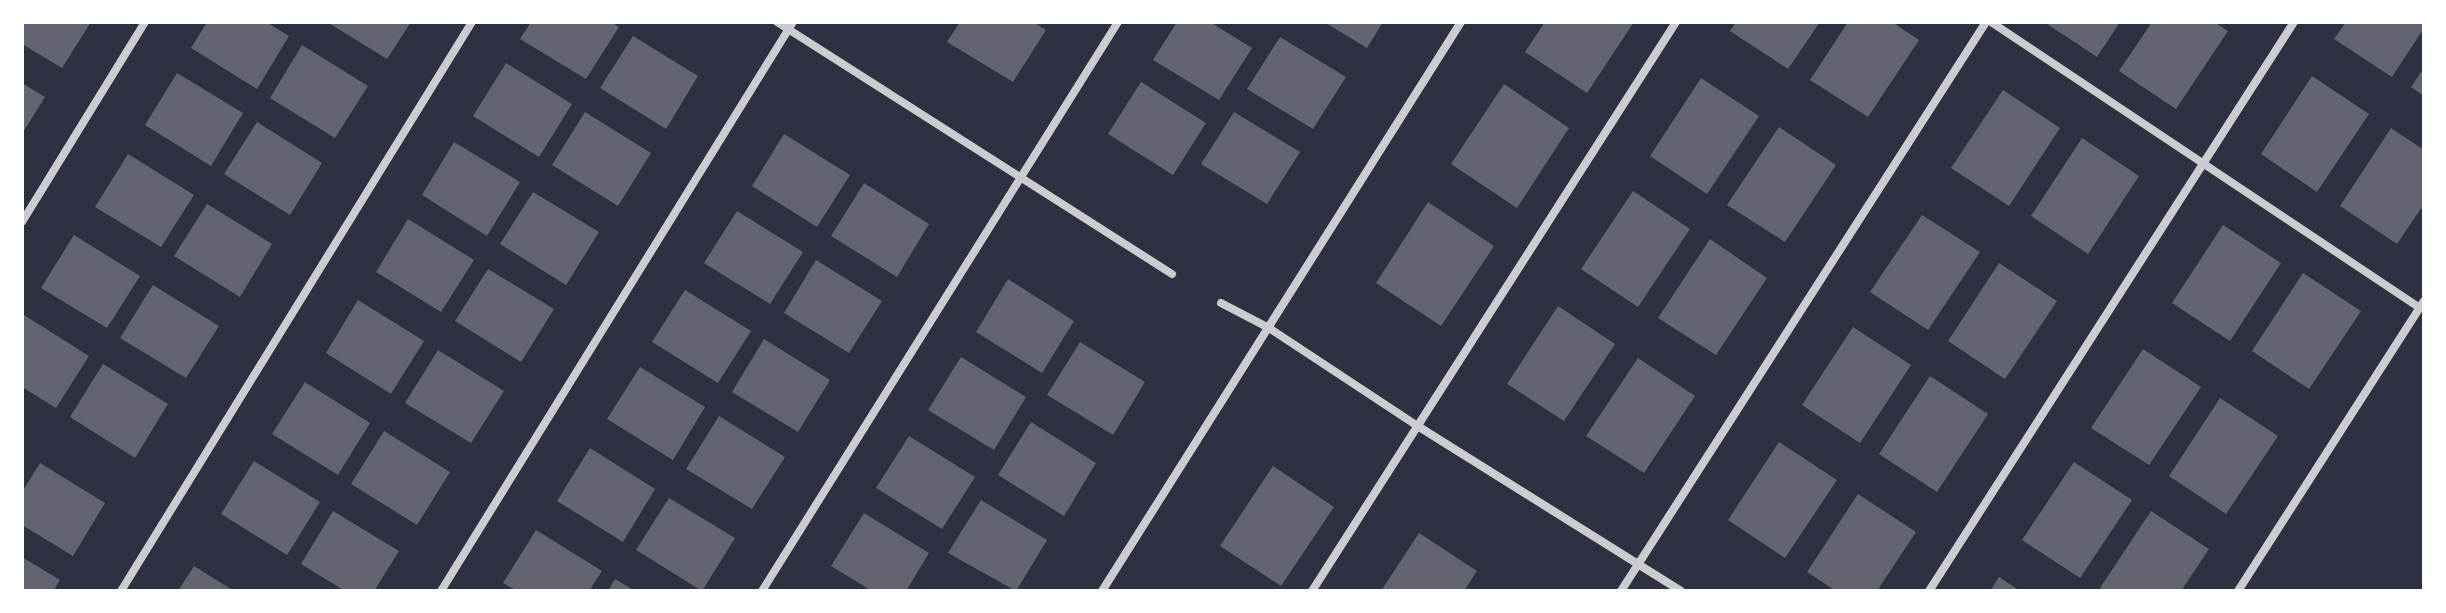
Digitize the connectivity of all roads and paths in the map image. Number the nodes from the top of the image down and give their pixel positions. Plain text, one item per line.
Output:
1 (145, 22) edge
2 (472, 22) edge
3 (777, 22) edge
4 (1118, 22) edge
5 (1461, 22) edge
6 (1676, 22) edge
7 (1989, 22) edge
8 (2294, 22) edge
9 (791, 26) edge
10 (2204, 163) junction
11 (1020, 175) junction
12 (22, 222) edge
13 (1172, 274) dead end
14 (1221, 303) dead end
15 (2422, 305) edge
16 (1269, 328) junction
17 (1416, 425) junction
18 (1638, 564) junction
19 (121, 591) edge
20 (441, 591) edge
21 (762, 591) edge
22 (1102, 591) edge
23 (1312, 591) edge
24 (1621, 591) edge
25 (1681, 591) edge
26 (1929, 591) edge
27 (2238, 591) edge

1 - 12 street
2 - 19 street
3 - 9 street
4 - 11 street
5 - 16 street
6 - 17 street
7 - 10 street
7 - 18 street
8 - 10 street
9 - 11 street
9 - 20 street
10 - 15 street
10 - 26 street
11 - 13 street
11 - 21 street
14 - 16 street
15 - 27 street
16 - 17 street
16 - 22 street
17 - 18 street
17 - 23 street
18 - 24 street
18 - 25 street

